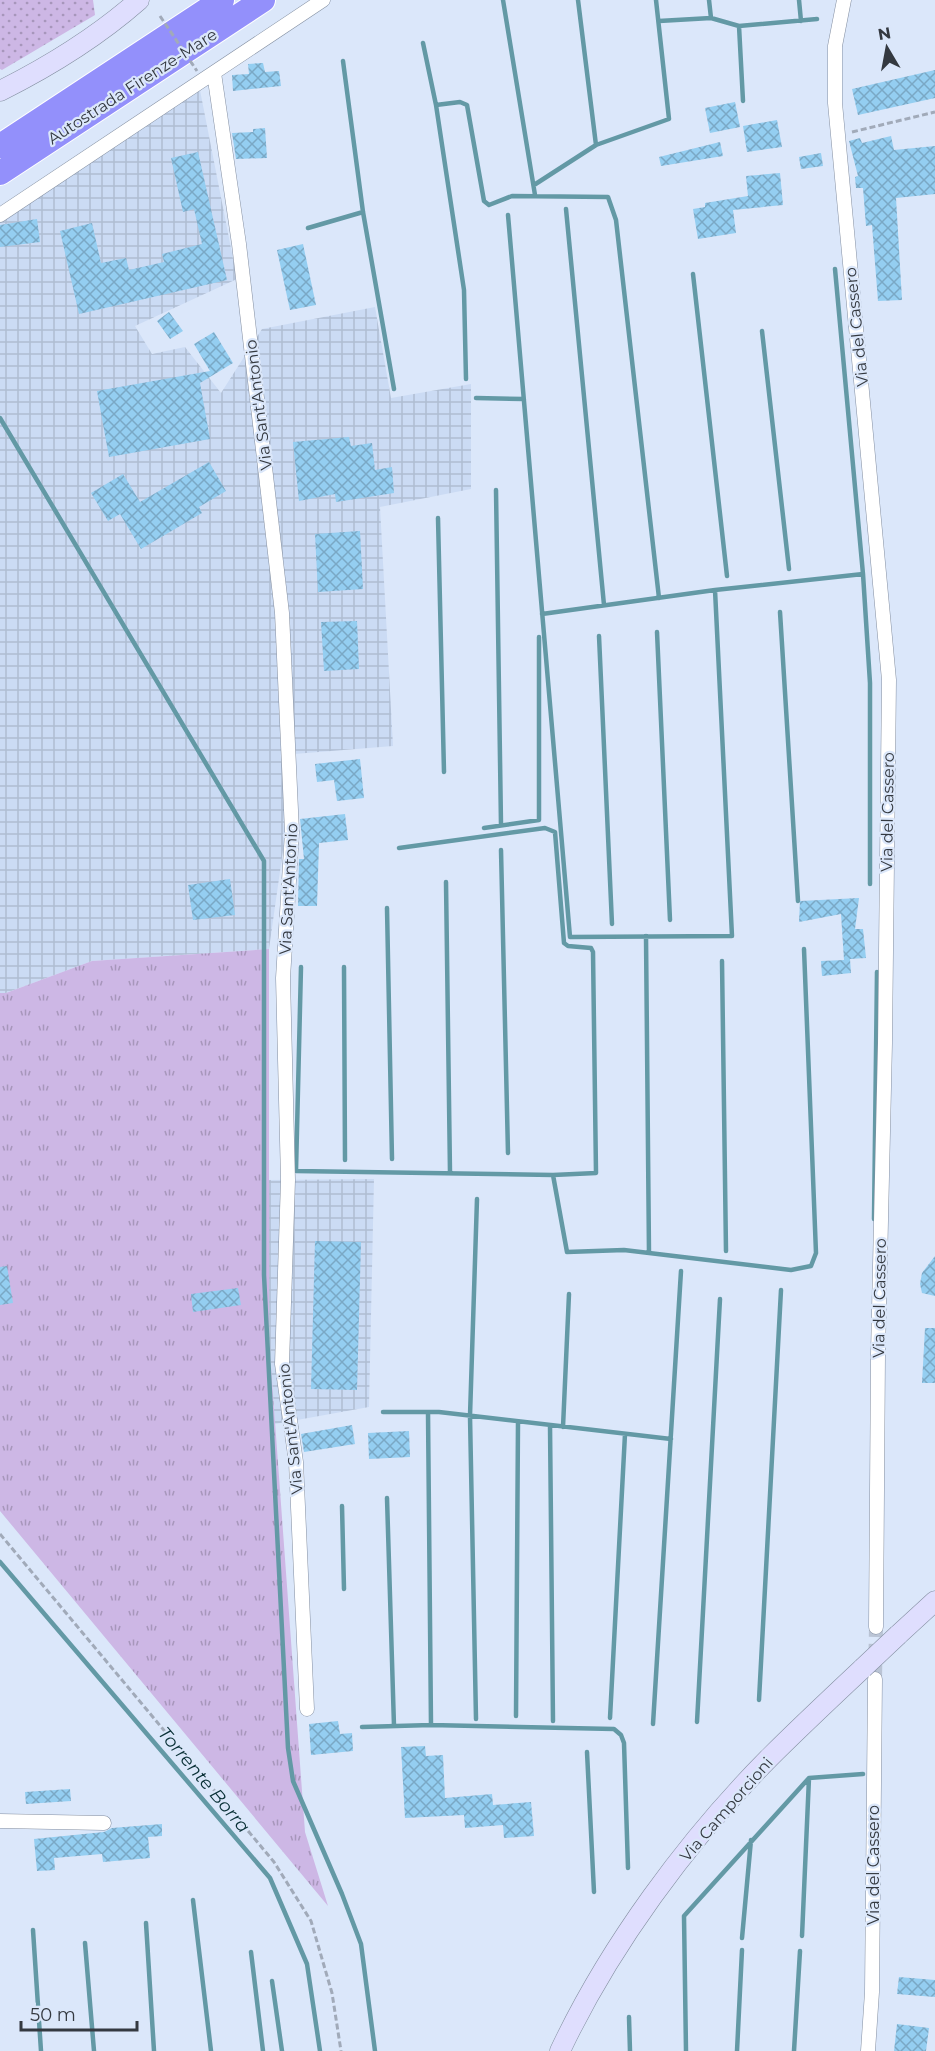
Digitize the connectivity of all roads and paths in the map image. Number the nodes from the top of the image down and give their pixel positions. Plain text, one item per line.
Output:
1 (140, 0) edge
2 (222, 0) edge
3 (263, 0) edge
4 (323, 0) edge
5 (844, 0) edge
6 (160, 16) dead end
7 (197, 71) dead end
8 (214, 73) junction
9 (0, 91) edge
10 (935, 112) edge
11 (839, 135) junction
12 (0, 146) edge
13 (0, 173) edge
14 (0, 215) edge
15 (0, 1534) edge
16 (935, 1601) edge
17 (876, 1627) tunnel mouth
18 (869, 1673) junction
19 (307, 1709) dead end
20 (0, 1821) edge
21 (104, 1822) dead end
22 (341, 2051) edge
23 (560, 2051) edge
24 (868, 2051) edge

1 - 9 main road
2 - 12 highway, Autostrada Firenze-Mare
3 - 13 highway, Autostrada Firenze-Mare
4 - 8 street
5 - 11 street, Via del Cassero
6 - 7 path, bridge
8 - 14 street
8 - 19 street, Via Sant'Antonio
10 - 11 path
11 - 17 street, Via del Cassero
15 - 22 path
16 - 18 main road, Via Camporcioni, bridge
18 - 23 main road, Via Camporcioni
18 - 24 street, Via del Cassero
20 - 21 street

